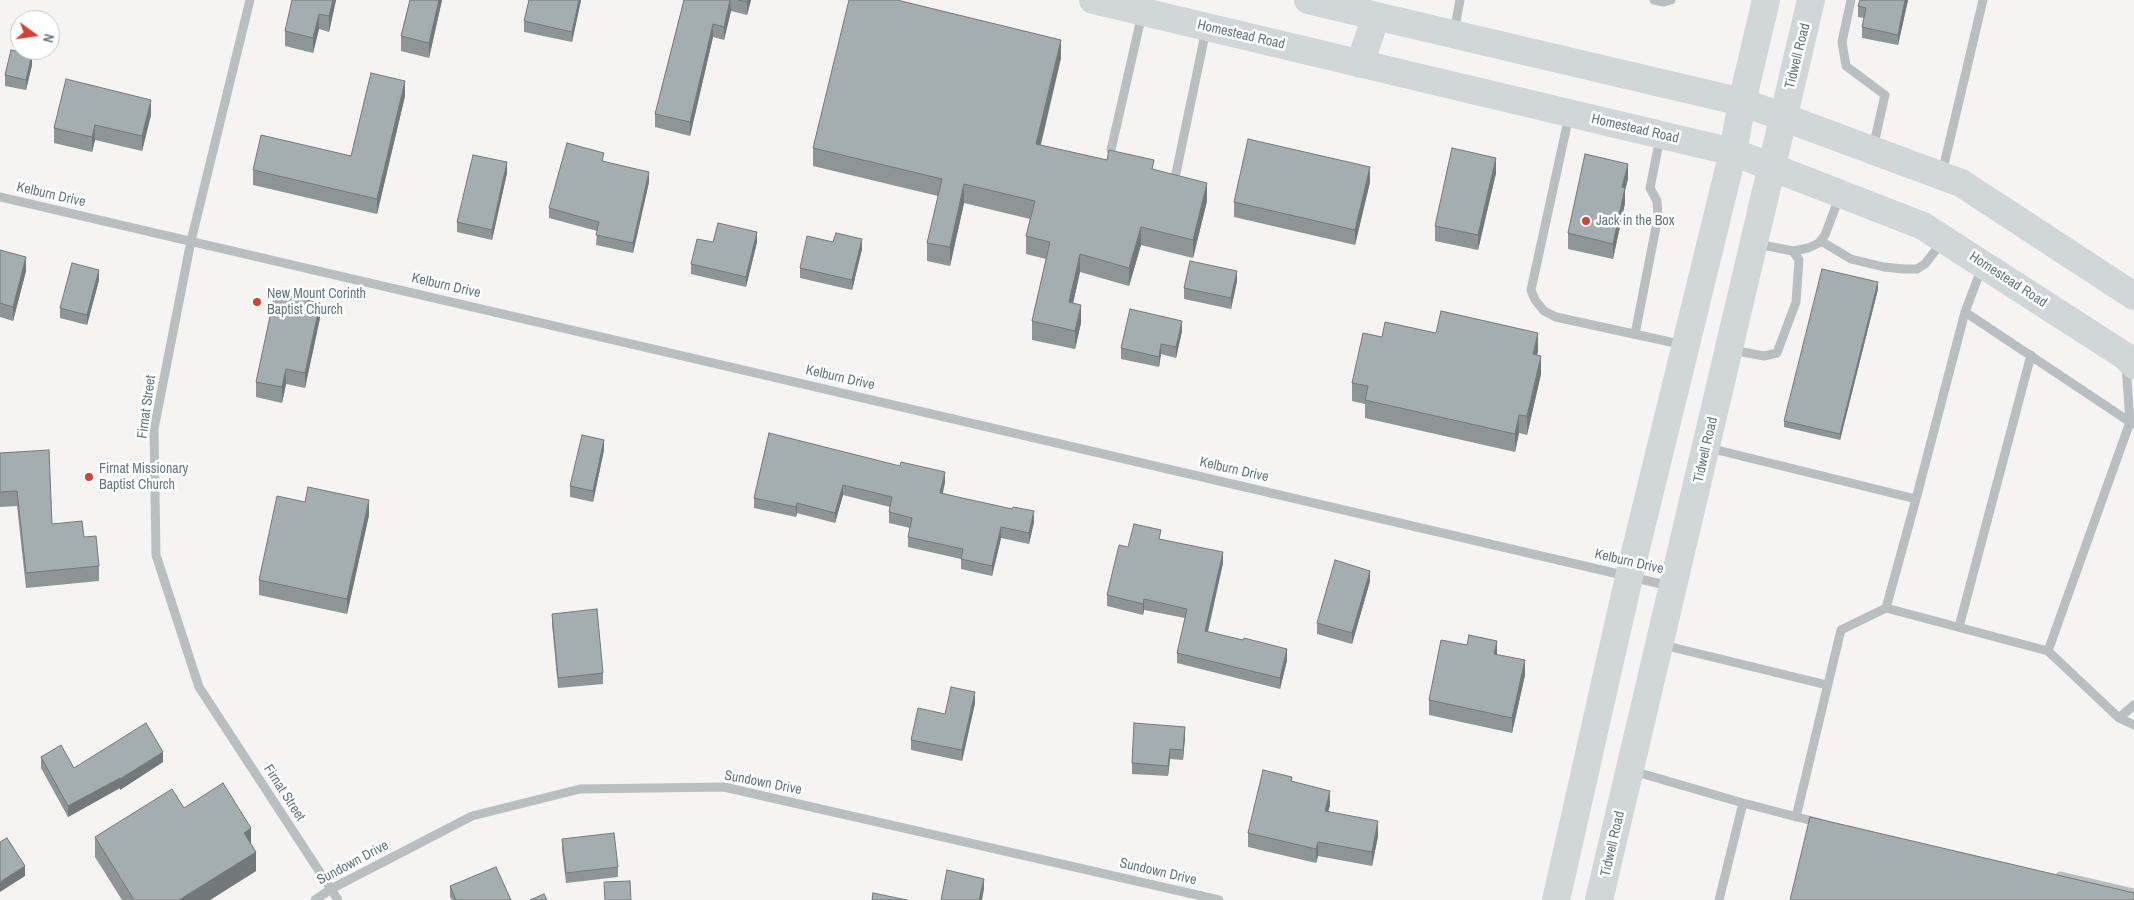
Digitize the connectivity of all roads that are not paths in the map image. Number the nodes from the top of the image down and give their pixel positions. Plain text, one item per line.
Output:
1 (250, 0) edge
2 (1093, 0) edge
3 (1308, 0) edge
4 (1460, 0) edge
5 (1654, 0) edge
6 (1671, 0) edge
7 (1766, 0) edge
8 (1811, 0) edge
9 (1851, 0) edge
10 (1983, 0) edge
11 (1143, 12) junction
12 (1376, 16) junction
13 (1207, 27) junction
14 (1453, 34) junction
15 (1360, 64) junction
16 (1742, 102) junction
17 (1570, 114) junction
18 (1782, 117) junction
19 (1660, 135) junction
20 (1111, 150) edge
21 (1873, 150) junction
22 (1733, 152) junction
23 (1772, 168) junction
24 (1942, 176) junction
25 (1175, 178) edge
26 (1840, 194) junction
27 (0, 197) edge
28 (1944, 239) junction
29 (191, 241) junction
30 (1820, 241) junction
31 (1754, 244) junction
32 (1793, 251) junction
33 (1984, 265) junction
34 (2134, 296) edge
35 (1966, 312) junction
36 (1635, 334) junction
37 (1686, 345) junction
38 (1729, 349) junction
39 (2031, 355) junction
40 (2129, 357) edge
41 (2132, 424) edge
42 (1707, 448) junction
43 (1916, 499) junction
44 (1629, 577) junction
45 (1674, 587) junction
46 (1886, 608) junction
47 (1959, 627) junction
48 (1660, 645) junction
49 (2048, 651) junction
50 (1827, 685) junction
51 (2134, 705) edge
52 (2119, 718) junction
53 (2134, 725) edge
54 (1630, 771) junction
55 (1743, 803) junction
56 (1796, 817) junction
57 (1831, 825) edge
58 (2052, 874) edge
59 (331, 889) junction
60 (2134, 892) edge
61 (315, 900) edge
62 (338, 900) edge
63 (1219, 900) edge
64 (1556, 900) edge
65 (1599, 900) edge
66 (1719, 900) edge

1 - 29 street, Firnat Street
2 - 11 main road, Homestead Road
3 - 12 main road
4 - 14 street
5 - 6 street
7 - 16 main road
8 - 18 main road, Tidwell Road
9 - 21 street
10 - 24 street
11 - 13 main road, Homestead Road
11 - 20 street
12 - 14 main road
12 - 15 main road
13 - 15 main road, Homestead Road
13 - 25 street
14 - 16 main road
15 - 17 main road, Homestead Road
16 - 18 main road
16 - 22 main road
17 - 19 main road, Homestead Road
17 - 36 street
18 - 21 main road
18 - 23 main road, Tidwell Road
19 - 22 main road, Homestead Road
19 - 36 street
21 - 24 main road
22 - 23 main road, Homestead Road
22 - 37 main road
23 - 26 main road, Homestead Road
23 - 31 main road, Tidwell Road
24 - 34 main road
26 - 28 main road, Homestead Road
26 - 30 street
27 - 29 street, Kelburn Drive
28 - 30 street
28 - 33 main road, Homestead Road
29 - 44 street, Kelburn Drive
29 - 59 street, Firnat Street
30 - 32 street
31 - 32 street
31 - 38 main road, Tidwell Road
32 - 38 street
33 - 35 street
33 - 40 main road, Homestead Road
35 - 39 street
35 - 43 street
36 - 37 street
37 - 44 main road
38 - 42 main road, Tidwell Road
39 - 41 street
39 - 47 street
40 - 41 street
41 - 49 street
42 - 43 street
42 - 45 main road, Tidwell Road
43 - 46 street
44 - 45 street, Kelburn Drive
44 - 64 main road
45 - 48 main road, Tidwell Road
46 - 47 street
46 - 50 street
47 - 49 street
48 - 50 street
48 - 54 main road, Tidwell Road
49 - 52 street
50 - 56 street
51 - 52 street
52 - 53 street
54 - 55 street
54 - 65 main road, Tidwell Road
55 - 56 street
55 - 66 street
56 - 57 street
58 - 60 street
59 - 61 street, Sundown Drive
59 - 62 street, Firnat Street
59 - 63 street, Sundown Drive

